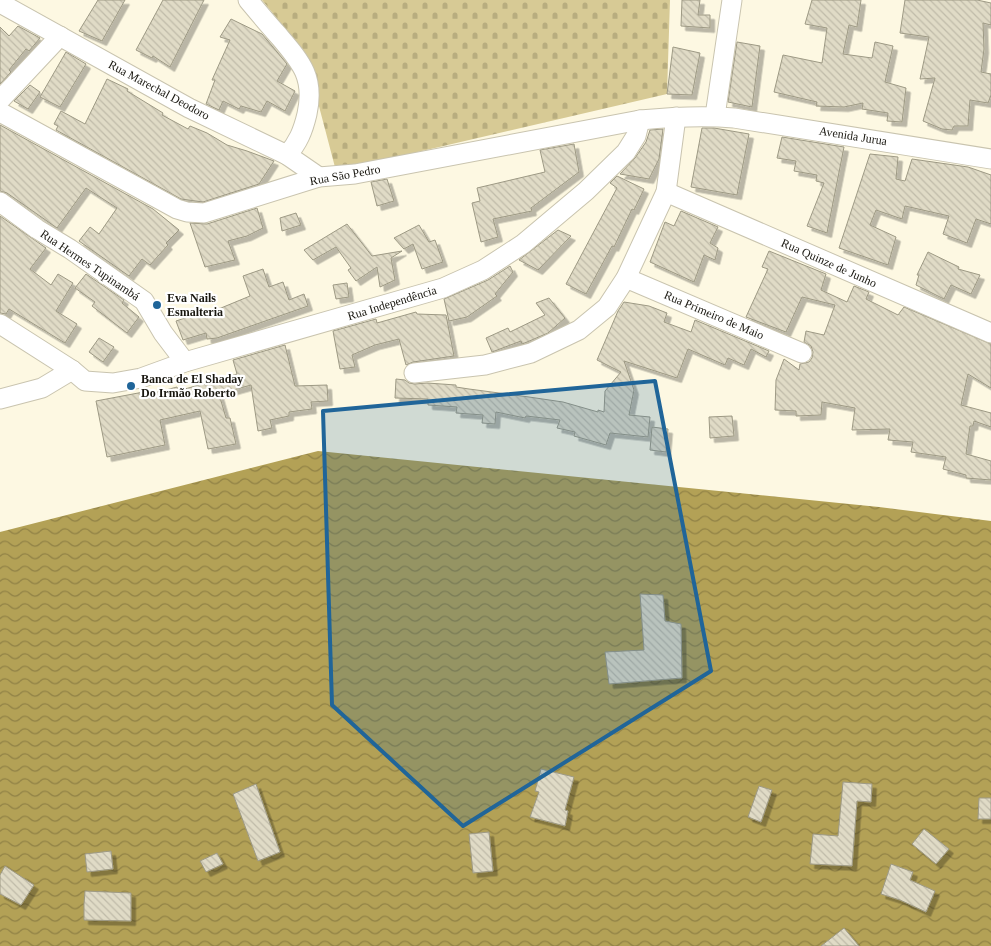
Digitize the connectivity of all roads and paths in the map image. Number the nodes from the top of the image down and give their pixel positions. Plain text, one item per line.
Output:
1 (248, 0) edge
2 (732, 0) edge
3 (0, 3) edge
4 (60, 36) junction
5 (0, 100) edge
6 (0, 112) edge
7 (715, 116) junction
8 (676, 117) junction
9 (640, 120) junction
10 (287, 155) junction
11 (991, 159) edge
12 (318, 177) junction
13 (666, 192) junction
14 (0, 202) edge
15 (626, 278) junction
16 (0, 324) edge
17 (991, 333) edge
18 (802, 353) dead end
19 (185, 362) junction
20 (414, 373) dead end
21 (78, 376) junction
22 (0, 399) edge

1 - 10 street
2 - 7 street
3 - 4 street, Rua Marechal Deodoro
4 - 5 street
4 - 10 street, Rua Marechal Deodoro
6 - 12 street, Rua São Pedro
7 - 8 street, Rua São Pedro
7 - 11 street, Avenida Jurua
8 - 9 street, Rua São Pedro
8 - 13 street
9 - 12 street, Rua São Pedro
9 - 19 street, Rua Independência
10 - 12 street, Rua Marechal Deodoro
13 - 15 street
13 - 17 street, Rua Quinze de Junho
14 - 19 street, Rua Hermes Tupinambá
15 - 18 street, Rua Primeiro de Maio
15 - 20 street
16 - 21 street
19 - 21 street, Rua Independência
21 - 22 street

